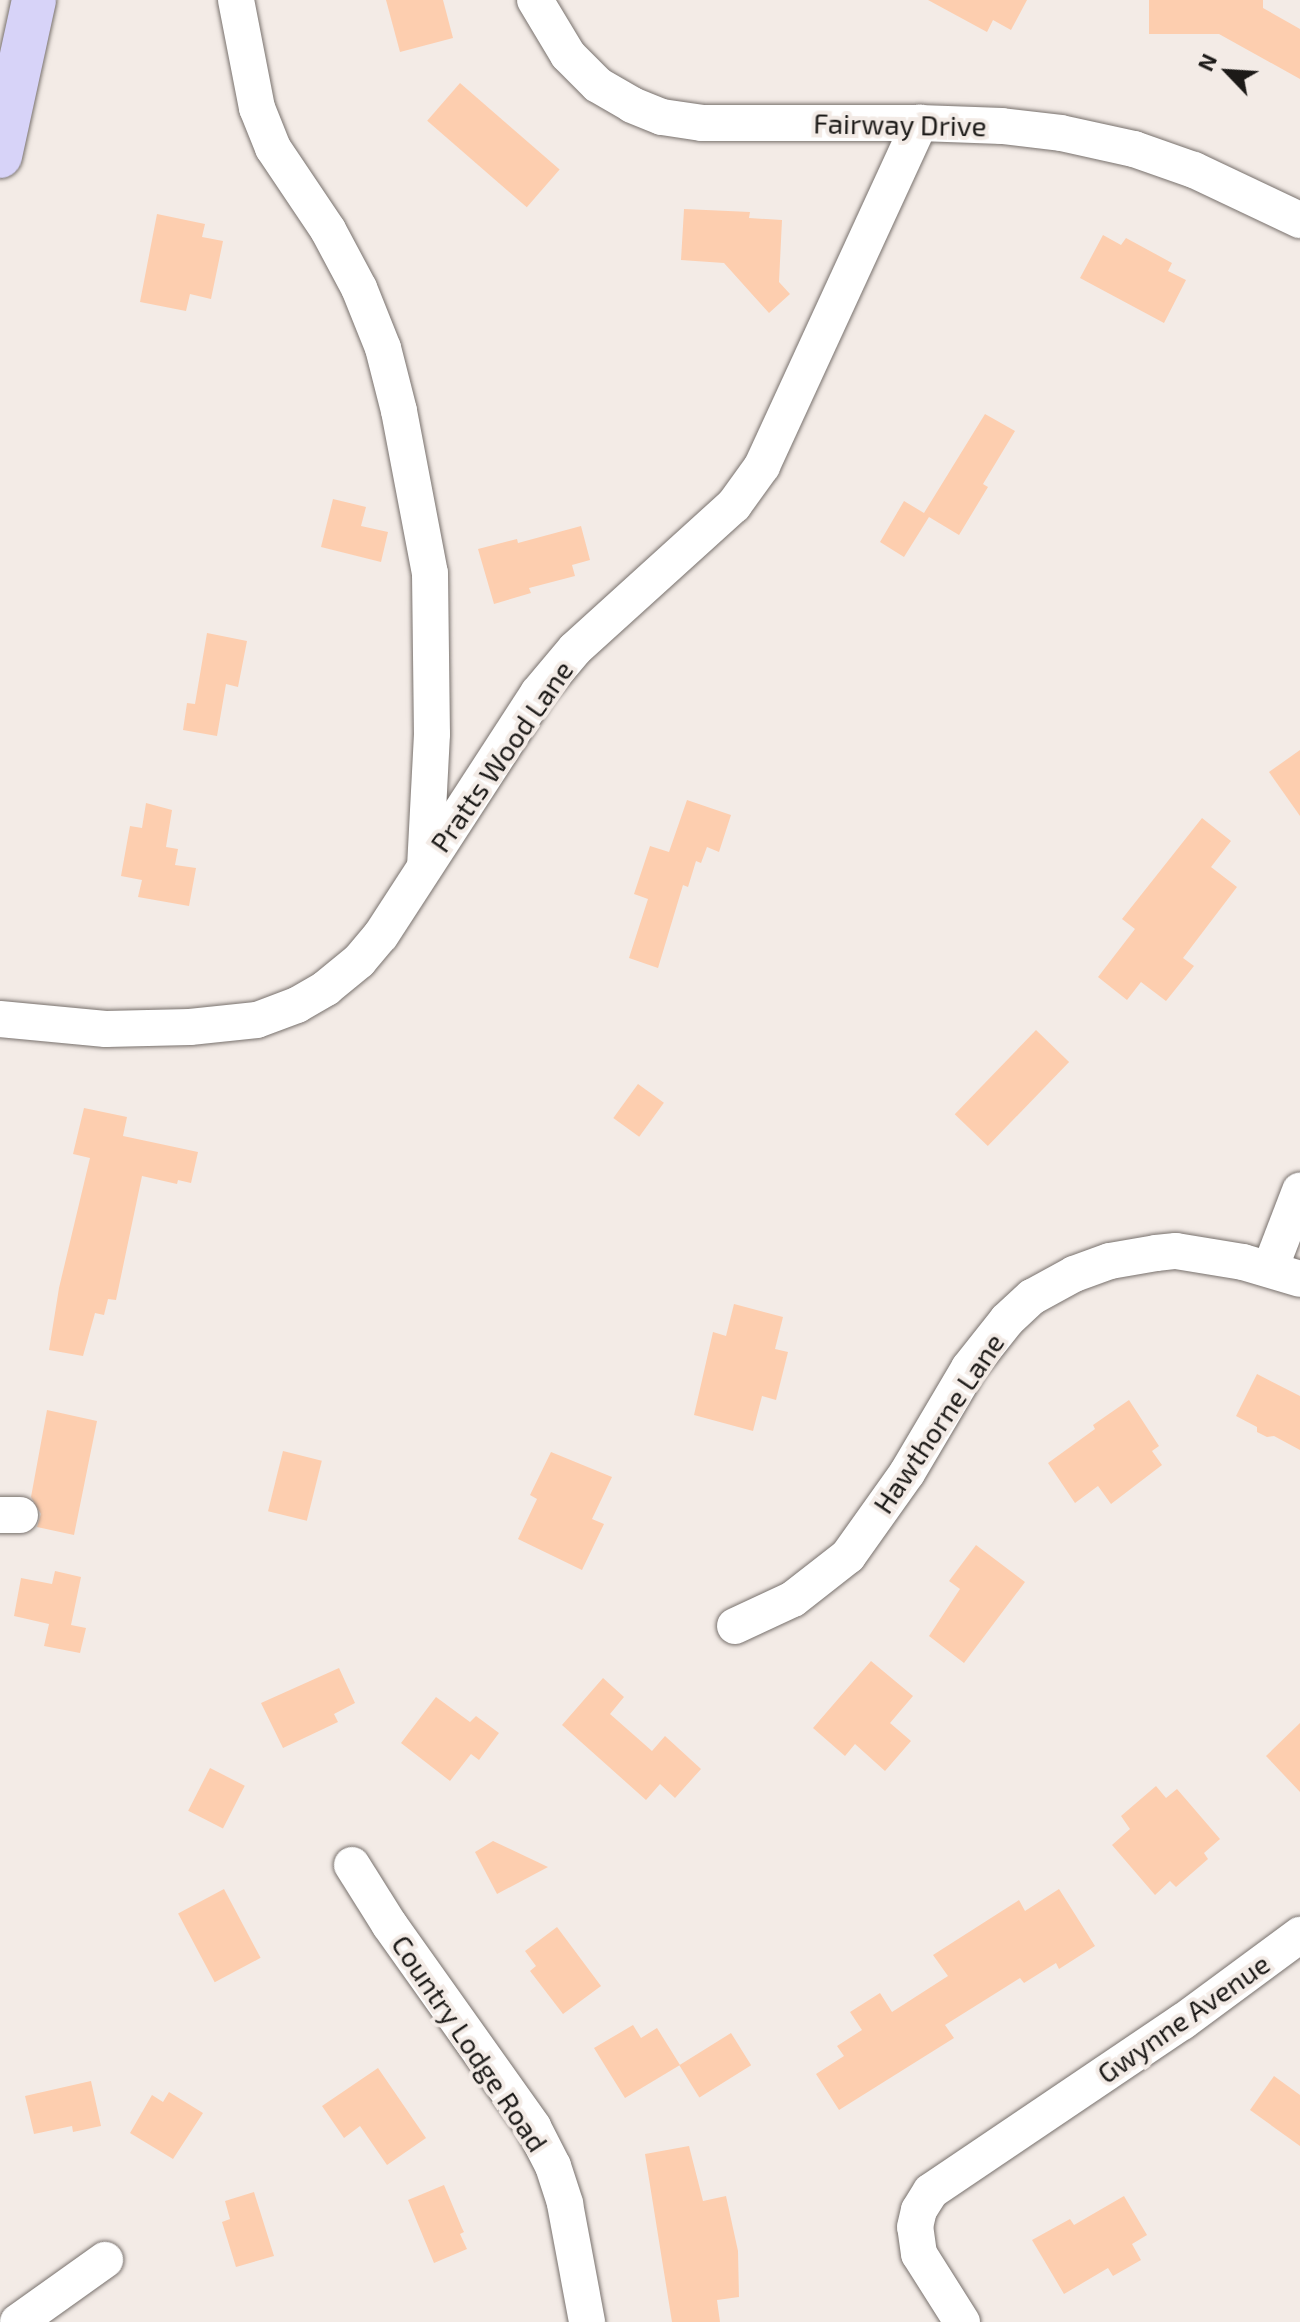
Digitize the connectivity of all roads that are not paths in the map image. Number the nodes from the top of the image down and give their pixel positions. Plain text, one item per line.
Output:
1 (34, 0) edge
2 (236, 0) edge
3 (535, 0) edge
4 (920, 123) junction
5 (0, 156) edge
6 (1300, 220) edge
7 (425, 868) junction
8 (0, 1019) edge
9 (1300, 1191) edge
10 (1285, 1274) edge
11 (735, 1626) dead end
12 (352, 1865) dead end
13 (1298, 1941) edge
14 (105, 2260) dead end
15 (18, 2322) edge
16 (587, 2322) edge
17 (962, 2322) edge

1 - 5 main road
2 - 7 street
3 - 4 street, Fairway Drive
4 - 6 street, Fairway Drive
4 - 7 street, Pratts Wood Lane
7 - 8 street, Pratts Wood Lane
9 - 10 street
10 - 11 street, Hawthorne Lane
12 - 16 street, Country Lodge Road
13 - 17 street, Gwynne Avenue
14 - 15 street

